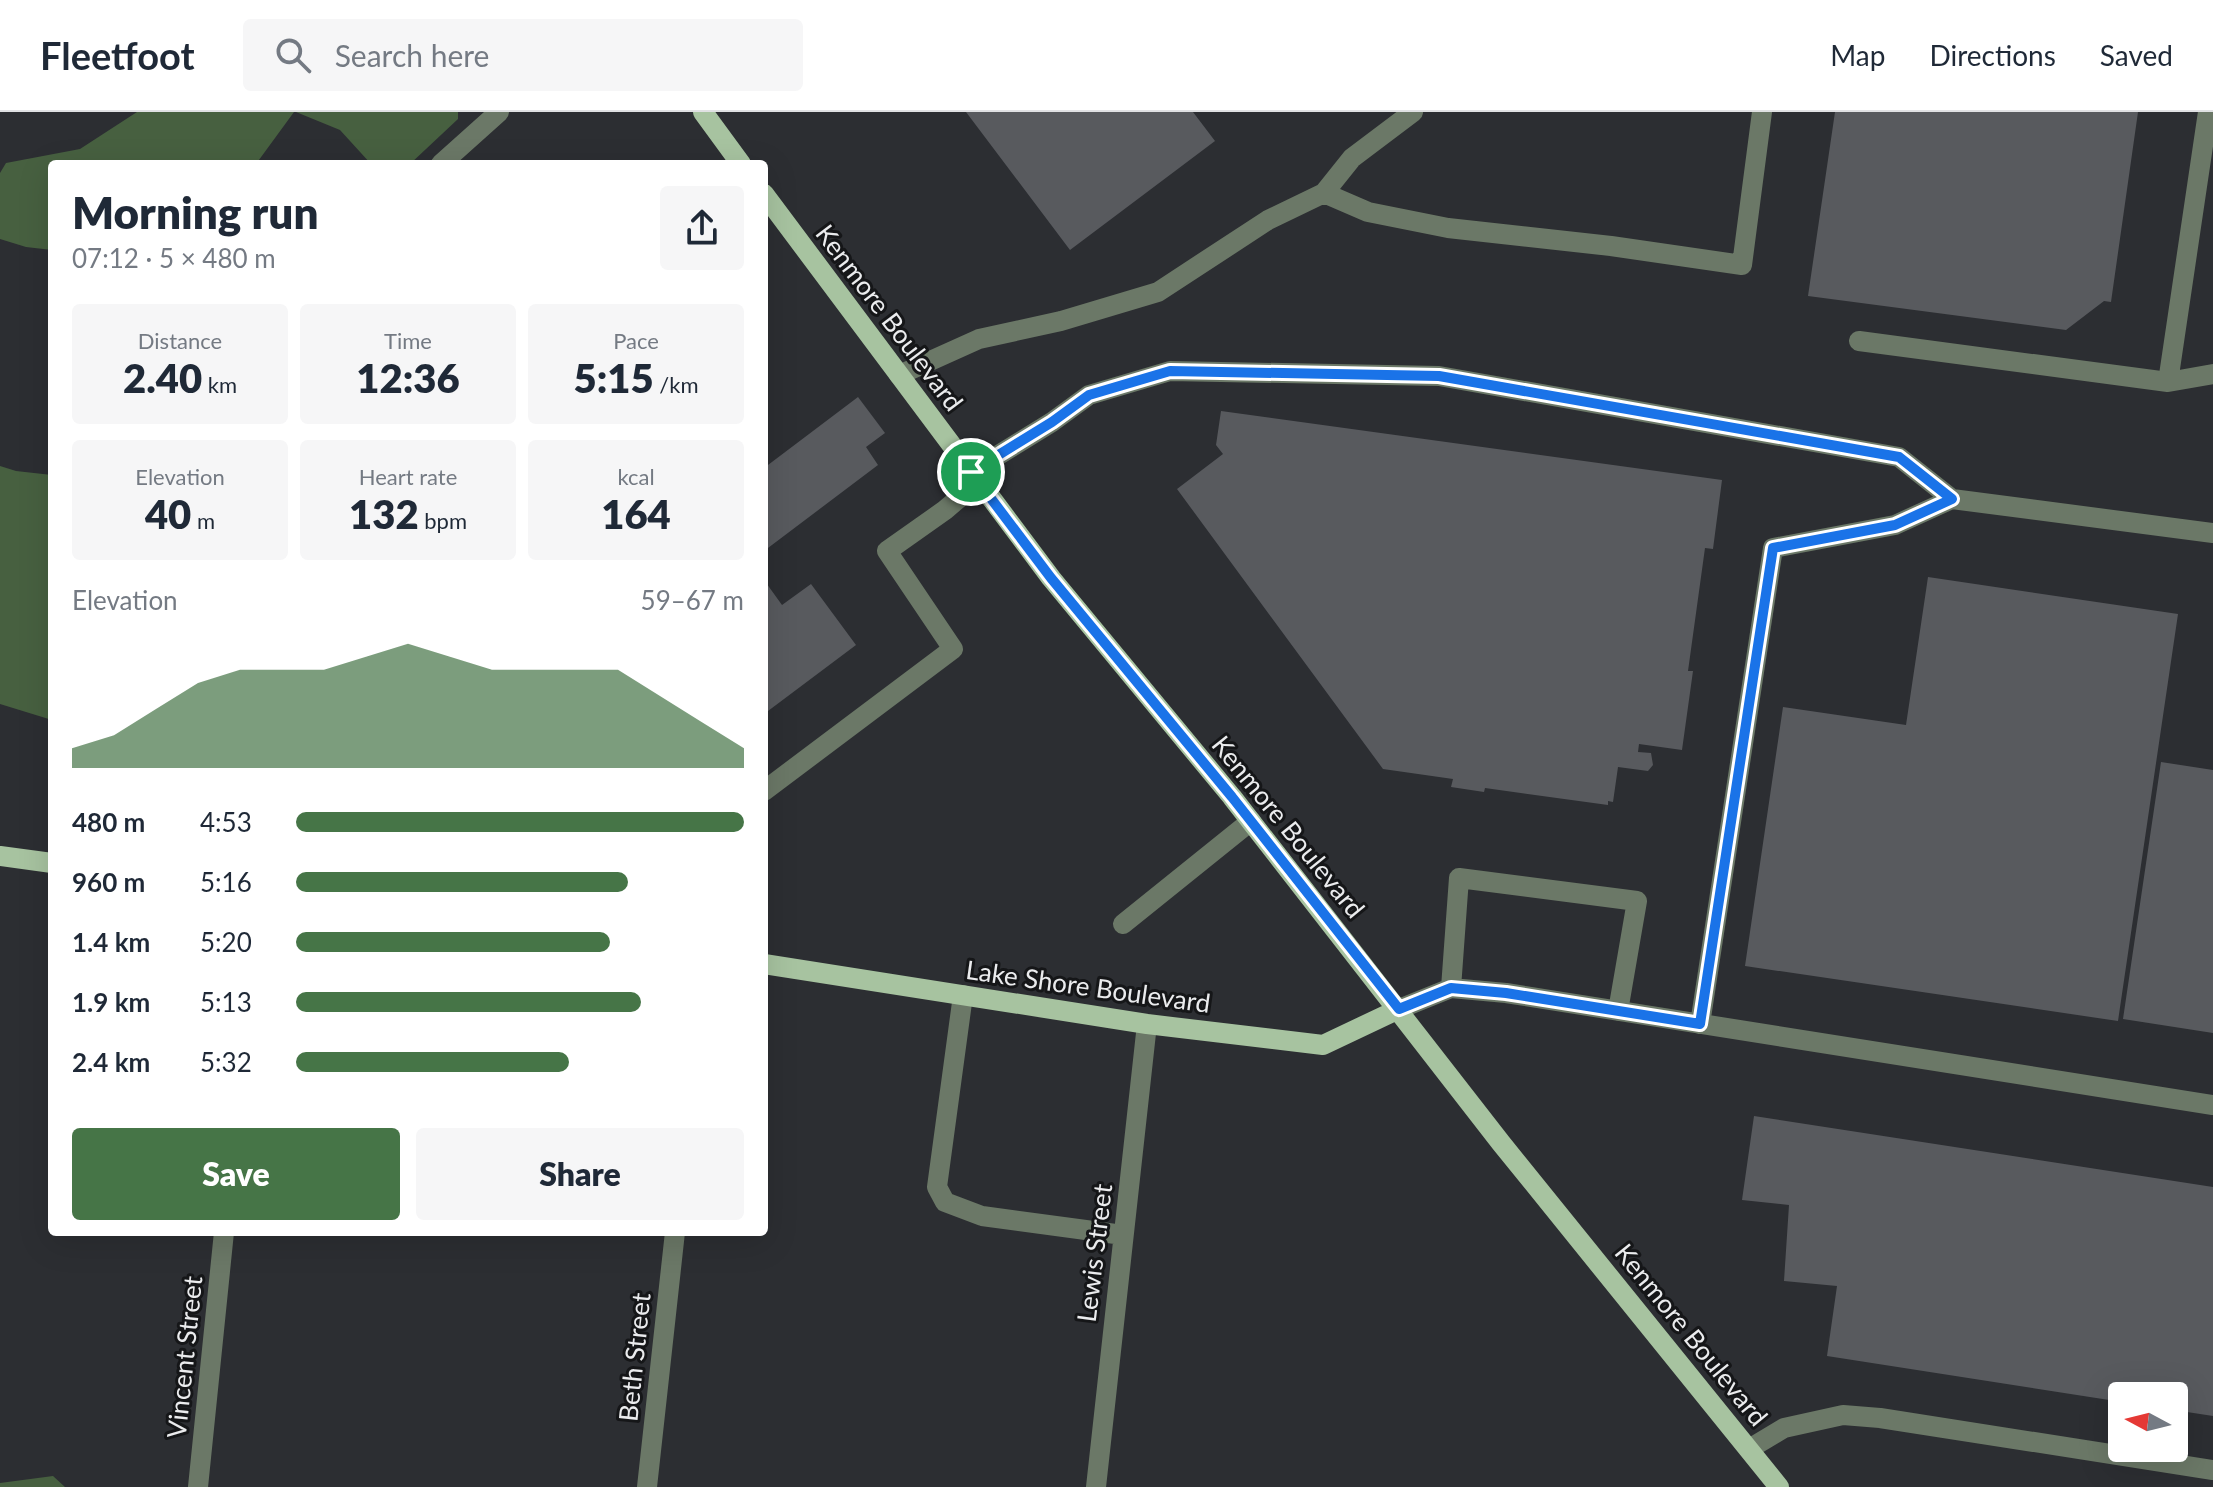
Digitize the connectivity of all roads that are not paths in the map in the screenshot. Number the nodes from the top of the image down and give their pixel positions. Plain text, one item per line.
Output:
1 (499, 112) edge
2 (703, 112) edge
3 (1413, 112) edge
4 (1762, 112) edge
5 (2208, 112) edge
6 (445, 160) edge
7 (738, 160) edge
8 (1324, 193) junction
9 (768, 199) edge
10 (1859, 341) dead end
11 (2213, 374) edge
12 (899, 375) junction
13 (2168, 382) junction
14 (975, 477) junction
15 (1952, 499) junction
16 (2213, 533) edge
17 (768, 788) edge
18 (1251, 821) junction
19 (0, 856) edge
20 (48, 862) edge
21 (1123, 924) dead end
22 (768, 965) edge
23 (1451, 988) junction
24 (963, 995) junction
25 (1399, 1009) junction
26 (1618, 1011) junction
27 (1147, 1024) junction
28 (1700, 1024) junction
29 (2213, 1105) edge
30 (1123, 1235) junction
31 (224, 1236) edge
32 (675, 1236) edge
33 (1749, 1449) junction
34 (2213, 1470) edge
35 (198, 1487) edge
36 (647, 1487) edge
37 (1096, 1487) edge
38 (1779, 1487) edge

1 - 6 street
2 - 7 main road
3 - 8 street
4 - 8 street
5 - 13 street
8 - 12 street
9 - 12 main road, Kenmore Boulevard
10 - 13 street
11 - 13 street
12 - 14 main road, Kenmore Boulevard
14 - 15 street
14 - 17 street
14 - 18 main road, Kenmore Boulevard
15 - 16 street
15 - 28 street
18 - 21 street
18 - 25 main road, Kenmore Boulevard
19 - 20 main road
22 - 24 main road, Lake Shore Boulevard
23 - 25 street
23 - 26 street
23 - 26 street
24 - 27 main road, Lake Shore Boulevard
24 - 30 street
25 - 27 main road, Lake Shore Boulevard
25 - 33 main road, Kenmore Boulevard
26 - 28 street
27 - 30 street, Lewis Street
28 - 29 street
30 - 37 street, Lewis Street
31 - 35 street, Vincent Street
32 - 36 street, Beth Street
33 - 34 street
33 - 38 main road, Kenmore Boulevard

